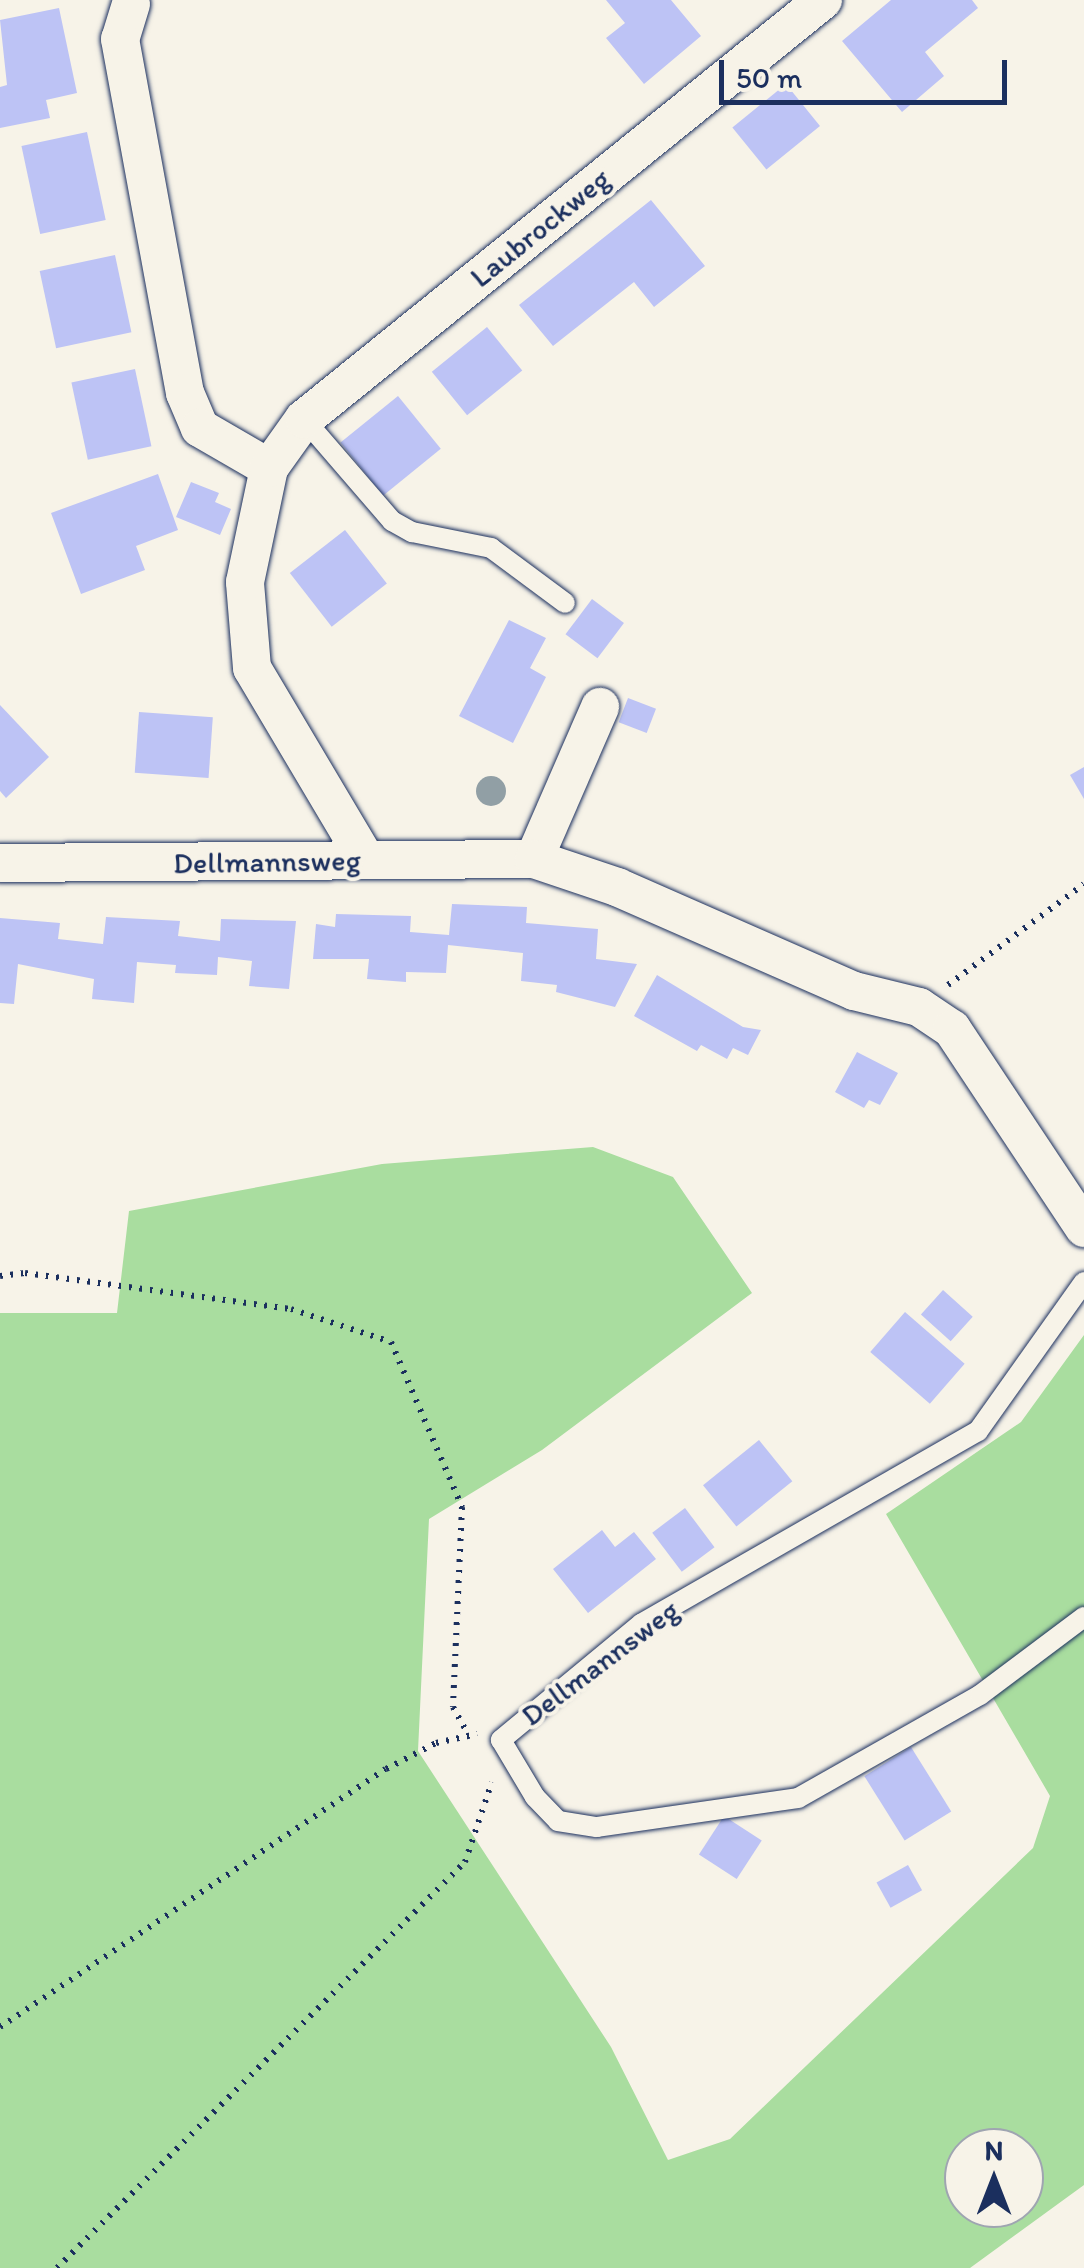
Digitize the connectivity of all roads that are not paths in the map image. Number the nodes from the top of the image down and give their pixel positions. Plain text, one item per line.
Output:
1 (823, 0) edge
2 (131, 4) dead end
3 (304, 420) junction
4 (268, 468) junction
5 (565, 604) dead end
6 (600, 707) dead end
7 (534, 859) junction
8 (366, 860) junction
9 (0, 863) edge
10 (1084, 1228) edge
11 (1084, 1282) edge
12 (1084, 1617) edge

1 - 3 street, Laubrockweg
2 - 4 street
3 - 4 street, Laubrockweg
3 - 5 lane
4 - 8 street, Laubrockweg
6 - 7 street
7 - 8 street, Dellmannsweg
7 - 10 street, Dellmannsweg
8 - 9 street, Dellmannsweg
11 - 12 lane, Dellmannsweg

